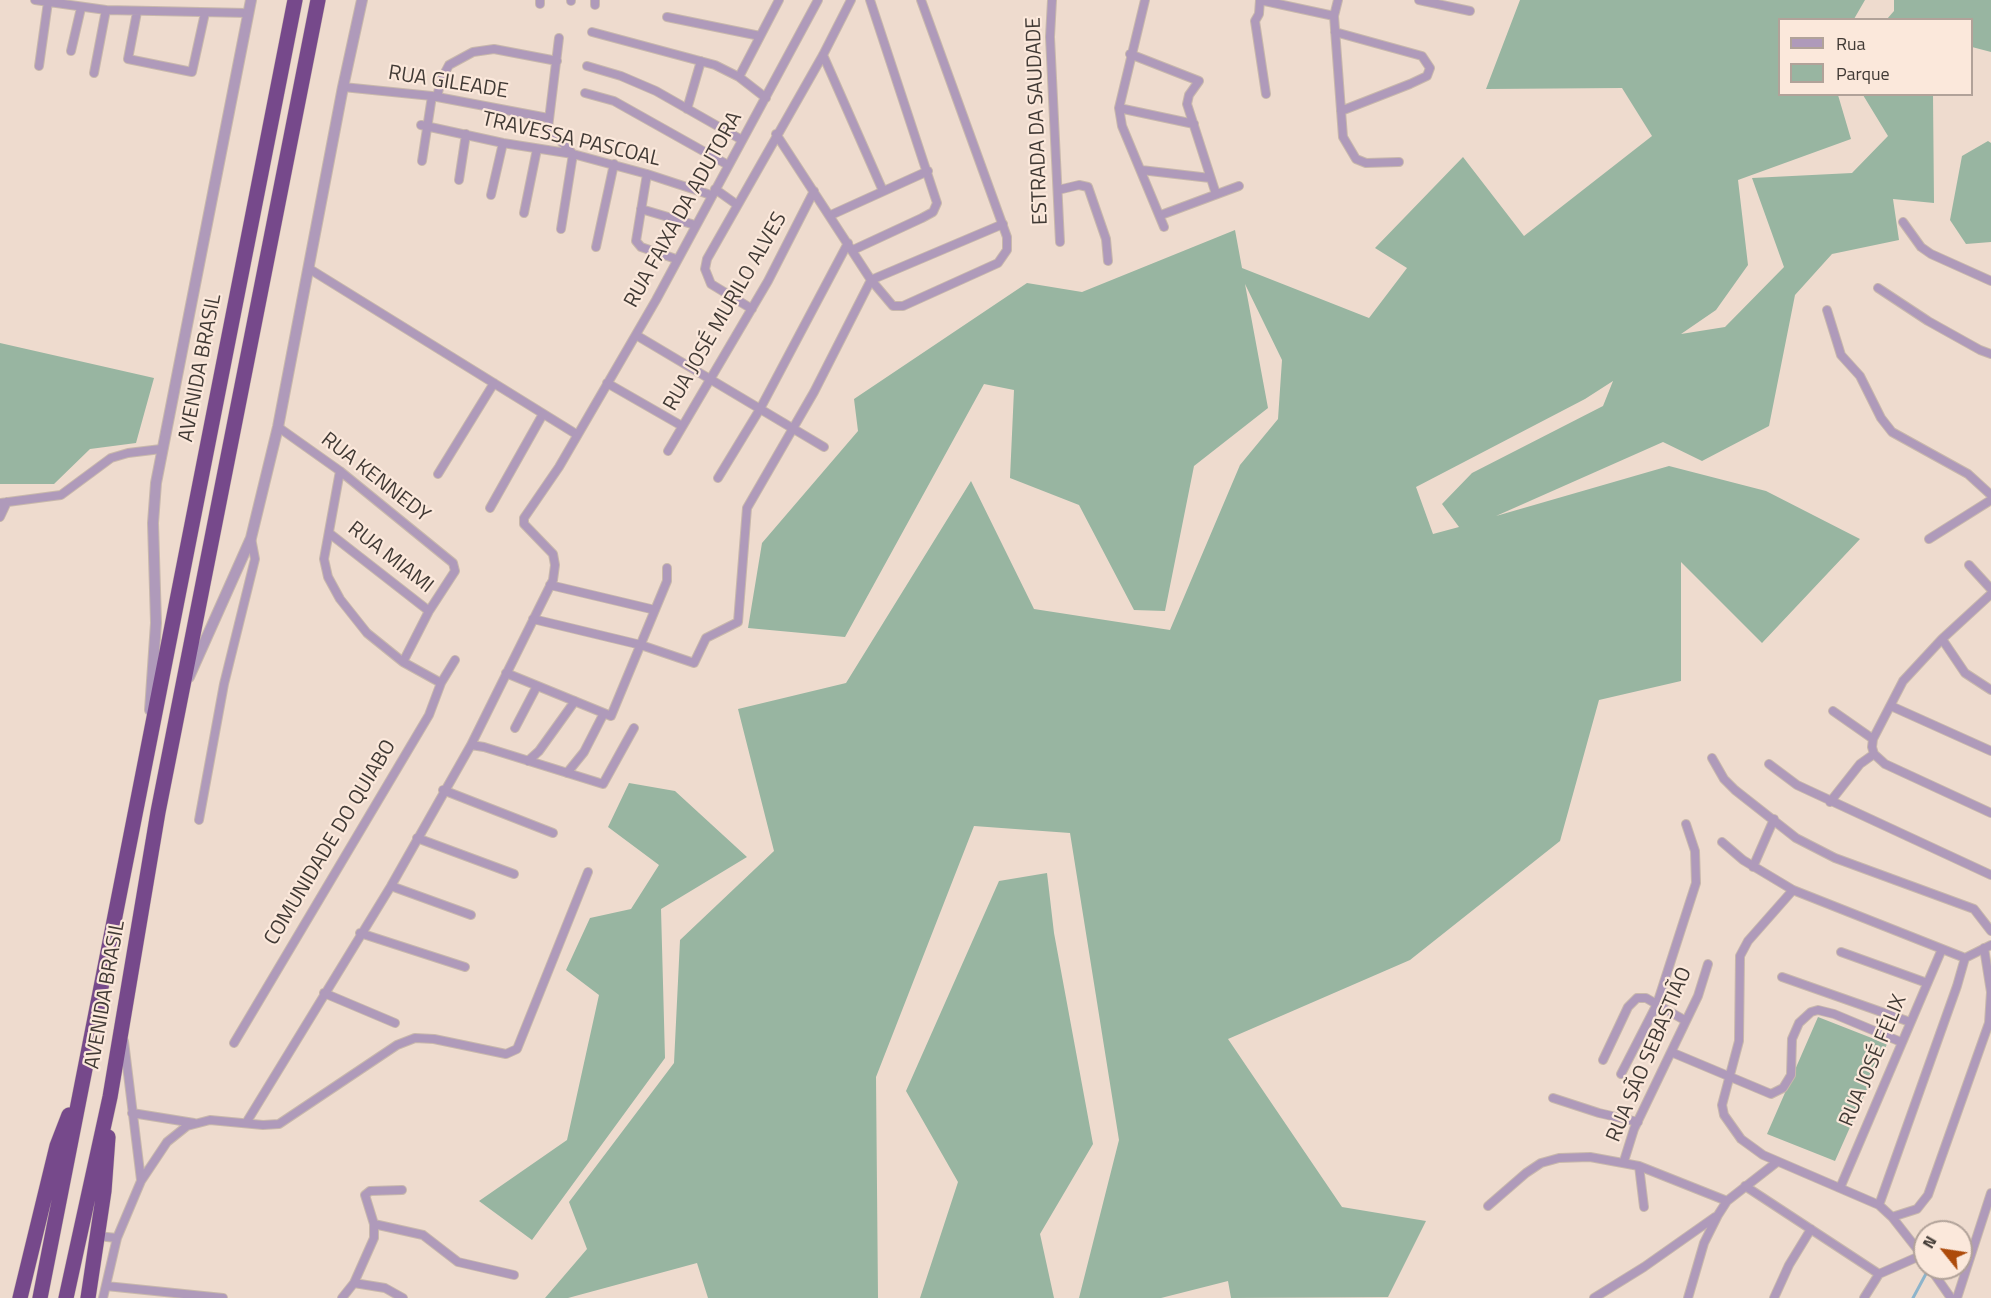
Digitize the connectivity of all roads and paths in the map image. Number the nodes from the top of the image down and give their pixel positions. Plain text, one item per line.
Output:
1 (35, 0) edge
2 (249, 0) edge
3 (295, 0) edge
4 (318, 0) edge
5 (362, 0) edge
6 (779, 0) edge
7 (818, 0) edge
8 (851, 0) edge
9 (870, 0) edge
10 (921, 0) edge
11 (1052, 0) edge
12 (1139, 0) edge
13 (1145, 0) edge
14 (1260, 0) edge
15 (1338, 0) edge
16 (1419, 0) edge
17 (48, 2) junction
18 (1281, 2) edge
19 (81, 8) junction
20 (106, 10) junction
21 (1142, 10) junction
22 (1470, 11) dead end
23 (137, 12) junction
24 (205, 13) junction
25 (248, 13) junction
26 (1334, 16) junction
27 (667, 17) dead end
28 (592, 32) dead end
29 (1335, 32) junction
30 (760, 36) junction
31 (559, 38) dead end
32 (71, 51) dead end
33 (1130, 54) junction
34 (823, 55) junction
35 (557, 61) junction
36 (701, 62) junction
37 (39, 66) dead end
38 (587, 66) dead end
39 (94, 73) dead end
40 (739, 77) junction
41 (342, 87) junction
42 (585, 93) dead end
43 (1266, 94) dead end
44 (435, 97) junction
45 (766, 98) junction
46 (1119, 108) junction
47 (687, 109) junction
48 (1341, 111) junction
49 (548, 118) junction
50 (1194, 124) junction
51 (424, 125) junction
52 (466, 134) junction
53 (776, 134) junction
54 (742, 140) junction
55 (503, 143) junction
56 (537, 149) junction
57 (573, 154) junction
58 (422, 161) dead end
59 (1399, 162) dead end
60 (614, 164) junction
61 (728, 165) junction
62 (1141, 170) junction
63 (928, 171) junction
64 (647, 174) junction
65 (1210, 178) junction
66 (459, 180) dead end
67 (1239, 186) dead end
68 (814, 190) junction
69 (1058, 190) junction
70 (883, 191) junction
71 (713, 192) junction
72 (1216, 194) junction
73 (491, 195) dead end
74 (736, 204) junction
75 (641, 209) junction
76 (524, 213) dead end
77 (831, 215) junction
78 (1161, 215) junction
79 (1903, 222) dead end
80 (1003, 224) junction
81 (695, 225) junction
82 (1164, 226) dead end
83 (561, 229) dead end
84 (1060, 242) dead end
85 (596, 247) dead end
86 (850, 247) junction
87 (676, 259) junction
88 (1108, 261) dead end
89 (308, 268) junction
90 (871, 280) junction
91 (1991, 281) edge
92 (1878, 288) dead end
93 (752, 309) junction
94 (1827, 310) dead end
95 (636, 335) junction
96 (1991, 354) edge
97 (711, 381) junction
98 (607, 382) junction
99 (494, 383) junction
100 (760, 409) junction
101 (543, 414) junction
102 (682, 426) junction
103 (278, 427) junction
104 (793, 429) junction
105 (576, 434) junction
106 (824, 447) dead end
107 (161, 449) junction
108 (668, 451) dead end
109 (340, 471) junction
110 (438, 474) dead end
111 (718, 478) dead end
112 (1991, 495) edge
113 (1991, 500) edge
114 (4, 502) edge
115 (490, 508) dead end
116 (0, 517) edge
117 (329, 533) junction
118 (251, 538) junction
119 (1929, 539) dead end
120 (1969, 565) dead end
121 (667, 568) dead end
122 (550, 585) junction
123 (1991, 592) edge
124 (655, 610) junction
125 (429, 611) junction
126 (533, 619) junction
127 (1942, 639) junction
128 (641, 645) junction
129 (455, 660) dead end
130 (403, 662) junction
131 (506, 673) junction
132 (441, 683) junction
133 (537, 686) junction
134 (1991, 690) edge
135 (180, 697) junction
136 (575, 701) junction
137 (1891, 706) junction
138 (1833, 711) dead end
139 (604, 713) junction
140 (514, 728) dead end
141 (634, 728) dead end
142 (1873, 739) junction
143 (148, 744) junction
144 (471, 745) junction
145 (1991, 751) edge
146 (1874, 754) junction
147 (1712, 758) dead end
148 (528, 761) junction
149 (1769, 764) dead end
150 (567, 772) junction
151 (443, 790) junction
152 (1830, 801) junction
153 (1991, 813) edge
154 (1774, 819) junction
155 (200, 820) dead end
156 (1686, 824) dead end
157 (554, 833) dead end
158 (417, 838) junction
159 (1722, 842) dead end
160 (1753, 867) junction
161 (588, 872) dead end
162 (514, 873) dead end
163 (1991, 875) edge
164 (390, 886) junction
165 (1793, 890) junction
166 (471, 915) dead end
167 (1991, 931) edge
168 (360, 933) junction
169 (1988, 947) edge
170 (1942, 949) junction
171 (1840, 952) dead end
172 (1965, 958) junction
173 (1708, 964) dead end
174 (465, 967) dead end
175 (1782, 977) dead end
176 (1927, 982) junction
177 (324, 993) junction
178 (1657, 1004) junction
179 (1686, 1021) junction
180 (122, 1022) junction
181 (1910, 1022) junction
182 (395, 1023) dead end
183 (1901, 1042) junction
184 (234, 1043) dead end
185 (1671, 1052) junction
186 (1603, 1060) dead end
187 (1621, 1074) dead end
188 (1730, 1078) junction
189 (82, 1084) junction
190 (110, 1097) junction
191 (1553, 1098) dead end
192 (132, 1113) junction
193 (1638, 1122) junction
194 (196, 1123) junction
195 (246, 1123) junction
196 (1624, 1161) junction
197 (1777, 1162) junction
198 (1639, 1166) junction
199 (141, 1181) junction
200 (1745, 1186) junction
201 (1840, 1188) junction
202 (402, 1190) dead end
203 (1991, 1193) edge
204 (1728, 1201) junction
205 (1878, 1205) junction
206 (1488, 1206) dead end
207 (1644, 1207) dead end
208 (1718, 1215) junction
209 (1892, 1217) junction
210 (1987, 1222) edge
211 (374, 1224) junction
212 (1811, 1229) junction
213 (97, 1236) junction
214 (117, 1238) junction
215 (1913, 1243) edge
216 (1913, 1261) edge
217 (1879, 1274) junction
218 (514, 1275) dead end
219 (1939, 1280) edge
220 (354, 1283) junction
221 (106, 1286) junction
222 (20, 1298) edge
223 (40, 1298) edge
224 (66, 1298) edge
225 (88, 1298) edge
226 (103, 1298) edge
227 (222, 1298) edge
228 (342, 1298) edge
229 (403, 1298) edge
230 (1594, 1298) edge
231 (1688, 1298) edge
232 (1774, 1298) edge
233 (1864, 1298) edge
234 (1951, 1298) edge
235 (1957, 1298) edge

1 - 17 street
2 - 25 street, AVENIDA BRASIL
3 - 143 highway, AVENIDA BRASIL
4 - 135 highway, AVENIDA BRASIL
5 - 41 street, AVENIDA BRASIL
6 - 30 street
7 - 45 street, RUA FAIXA DA ADUTORA
8 - 34 street, RUA FAIXA DA ADUTORA
9 - 63 street
10 - 80 street
11 - 69 street, ESTRADA DA SAUDADE
12 - 21 street
13 - 21 street
14 - 18 street
14 - 43 street
15 - 26 street
16 - 22 street
17 - 19 street
17 - 37 street
18 - 26 street
19 - 20 street
19 - 32 street
20 - 23 street
20 - 39 street
21 - 33 street
23 - 24 street
23 - 24 street
24 - 25 street
25 - 107 street, AVENIDA BRASIL
26 - 29 street
27 - 30 street
28 - 36 street
29 - 48 street
29 - 48 street
30 - 40 street
31 - 35 street
33 - 46 street
33 - 50 street
34 - 53 street, RUA FAIXA DA ADUTORA
34 - 70 street
35 - 44 street, RUA GILEADE
35 - 49 street
36 - 40 street
36 - 47 street
38 - 47 street
40 - 45 street
41 - 44 street, RUA GILEADE
41 - 89 street, AVENIDA BRASIL
42 - 61 street
44 - 49 street, RUA GILEADE
44 - 51 street
45 - 54 street, RUA FAIXA DA ADUTORA
46 - 50 street
46 - 62 street
47 - 54 street
48 - 59 street
49 - 57 street
50 - 65 street
51 - 52 street, TRAVESSA PASCOAL
51 - 58 street
52 - 55 street, TRAVESSA PASCOAL
52 - 66 street
53 - 68 street
53 - 74 street, RUA FAIXA DA ADUTORA
54 - 61 street, RUA FAIXA DA ADUTORA
55 - 56 street, TRAVESSA PASCOAL
55 - 73 street
56 - 57 street, TRAVESSA PASCOAL
56 - 76 street
57 - 60 street, TRAVESSA PASCOAL
57 - 83 street
60 - 64 street, TRAVESSA PASCOAL
60 - 85 street
61 - 71 street, RUA FAIXA DA ADUTORA
62 - 65 street
62 - 78 street
63 - 70 street
63 - 86 street
64 - 71 street, TRAVESSA PASCOAL
64 - 75 street
65 - 72 street
67 - 72 street
68 - 77 street
68 - 93 street, RUA JOSÉ MURILO ALVES
69 - 84 street, ESTRADA DA SAUDADE
69 - 88 street
70 - 77 street
71 - 74 street, TRAVESSA PASCOAL
71 - 81 street, RUA FAIXA DA ADUTORA
72 - 78 street
74 - 93 street, RUA FAIXA DA ADUTORA
75 - 81 street
75 - 87 street
77 - 86 street
78 - 82 street
79 - 91 street
80 - 90 street
80 - 90 street
81 - 87 street, RUA FAIXA DA ADUTORA
86 - 90 street
86 - 100 street
87 - 95 street, RUA FAIXA DA ADUTORA
89 - 99 street
89 - 103 street, AVENIDA BRASIL
90 - 104 street
92 - 96 street
93 - 97 street, RUA JOSÉ MURILO ALVES
94 - 112 street
95 - 97 street
95 - 98 street, RUA FAIXA DA ADUTORA
97 - 100 street
97 - 102 street, RUA JOSÉ MURILO ALVES
98 - 102 street
98 - 105 street, RUA FAIXA DA ADUTORA
99 - 101 street
99 - 110 street
100 - 104 street
100 - 111 street
101 - 105 street
101 - 115 street
102 - 108 street, RUA JOSÉ MURILO ALVES
103 - 109 street, RUA KENNEDY
103 - 118 street, AVENIDA BRASIL
104 - 106 street
104 - 128 street
105 - 122 street, RUA FAIXA DA ADUTORA
107 - 114 street
107 - 143 street, AVENIDA BRASIL
109 - 117 street
109 - 125 street, RUA KENNEDY
113 - 119 street
114 - 116 street
117 - 125 street, RUA MIAMI
117 - 130 street
118 - 135 street, AVENIDA BRASIL
118 - 155 street
120 - 123 street
121 - 124 street
122 - 124 street
122 - 126 street
123 - 127 street
124 - 128 street
125 - 130 street
126 - 128 street
126 - 131 street
127 - 134 street
127 - 137 street
128 - 139 street
129 - 132 street, COMUNIDADE DO QUIABO
130 - 132 street
131 - 133 street
131 - 144 street
132 - 184 street, COMUNIDADE DO QUIABO
133 - 136 street
133 - 140 street
135 - 180 highway, AVENIDA BRASIL
136 - 139 street
136 - 148 street
137 - 142 street
137 - 145 street
138 - 142 street
139 - 150 street
141 - 150 street
142 - 146 street
143 - 189 highway, AVENIDA BRASIL
144 - 148 street
144 - 151 street
146 - 152 street
146 - 153 street
147 - 154 street
148 - 150 street
149 - 152 street
151 - 157 street
151 - 158 street
152 - 163 street
154 - 160 street
154 - 167 street
156 - 178 street
158 - 162 street
158 - 164 street
159 - 160 street
160 - 165 street
161 - 195 street
164 - 166 street
164 - 168 street
165 - 170 street
165 - 188 street
168 - 174 street
168 - 177 street
169 - 172 street
169 - 209 street
170 - 172 street
170 - 176 street, RUA JOSÉ FÉLIX
171 - 176 street
172 - 205 street
173 - 179 street, RUA SÃO SEBASTIÃO
175 - 181 street
176 - 181 street, RUA JOSÉ FÉLIX
177 - 182 street
177 - 195 street
178 - 179 street
178 - 186 street
178 - 187 street
179 - 185 street, RUA SÃO SEBASTIÃO
180 - 190 highway, AVENIDA BRASIL
180 - 192 street
181 - 183 street, RUA JOSÉ FÉLIX
183 - 188 street
183 - 201 street, RUA JOSÉ FÉLIX
185 - 188 street
185 - 193 street, RUA SÃO SEBASTIÃO
188 - 197 street
189 - 222 highway
189 - 223 highway, AVENIDA BRASIL
190 - 213 highway
190 - 224 highway, AVENIDA BRASIL
191 - 193 street
192 - 194 street
192 - 199 street
193 - 196 street, RUA SÃO SEBASTIÃO
194 - 195 street
194 - 199 street
196 - 198 street
196 - 206 street
197 - 200 street
197 - 201 street
198 - 204 street
198 - 207 street
199 - 214 street
200 - 204 street
200 - 212 street
201 - 205 street
202 - 211 street
203 - 210 street
204 - 208 street
205 - 209 street
208 - 230 street
208 - 231 street
209 - 215 street
210 - 235 street
211 - 218 street
211 - 220 street
212 - 217 street
212 - 232 street
213 - 214 street
213 - 225 highway
214 - 221 street
216 - 217 street
217 - 233 street
219 - 234 street
220 - 228 street
220 - 229 street
221 - 226 street
221 - 227 street

